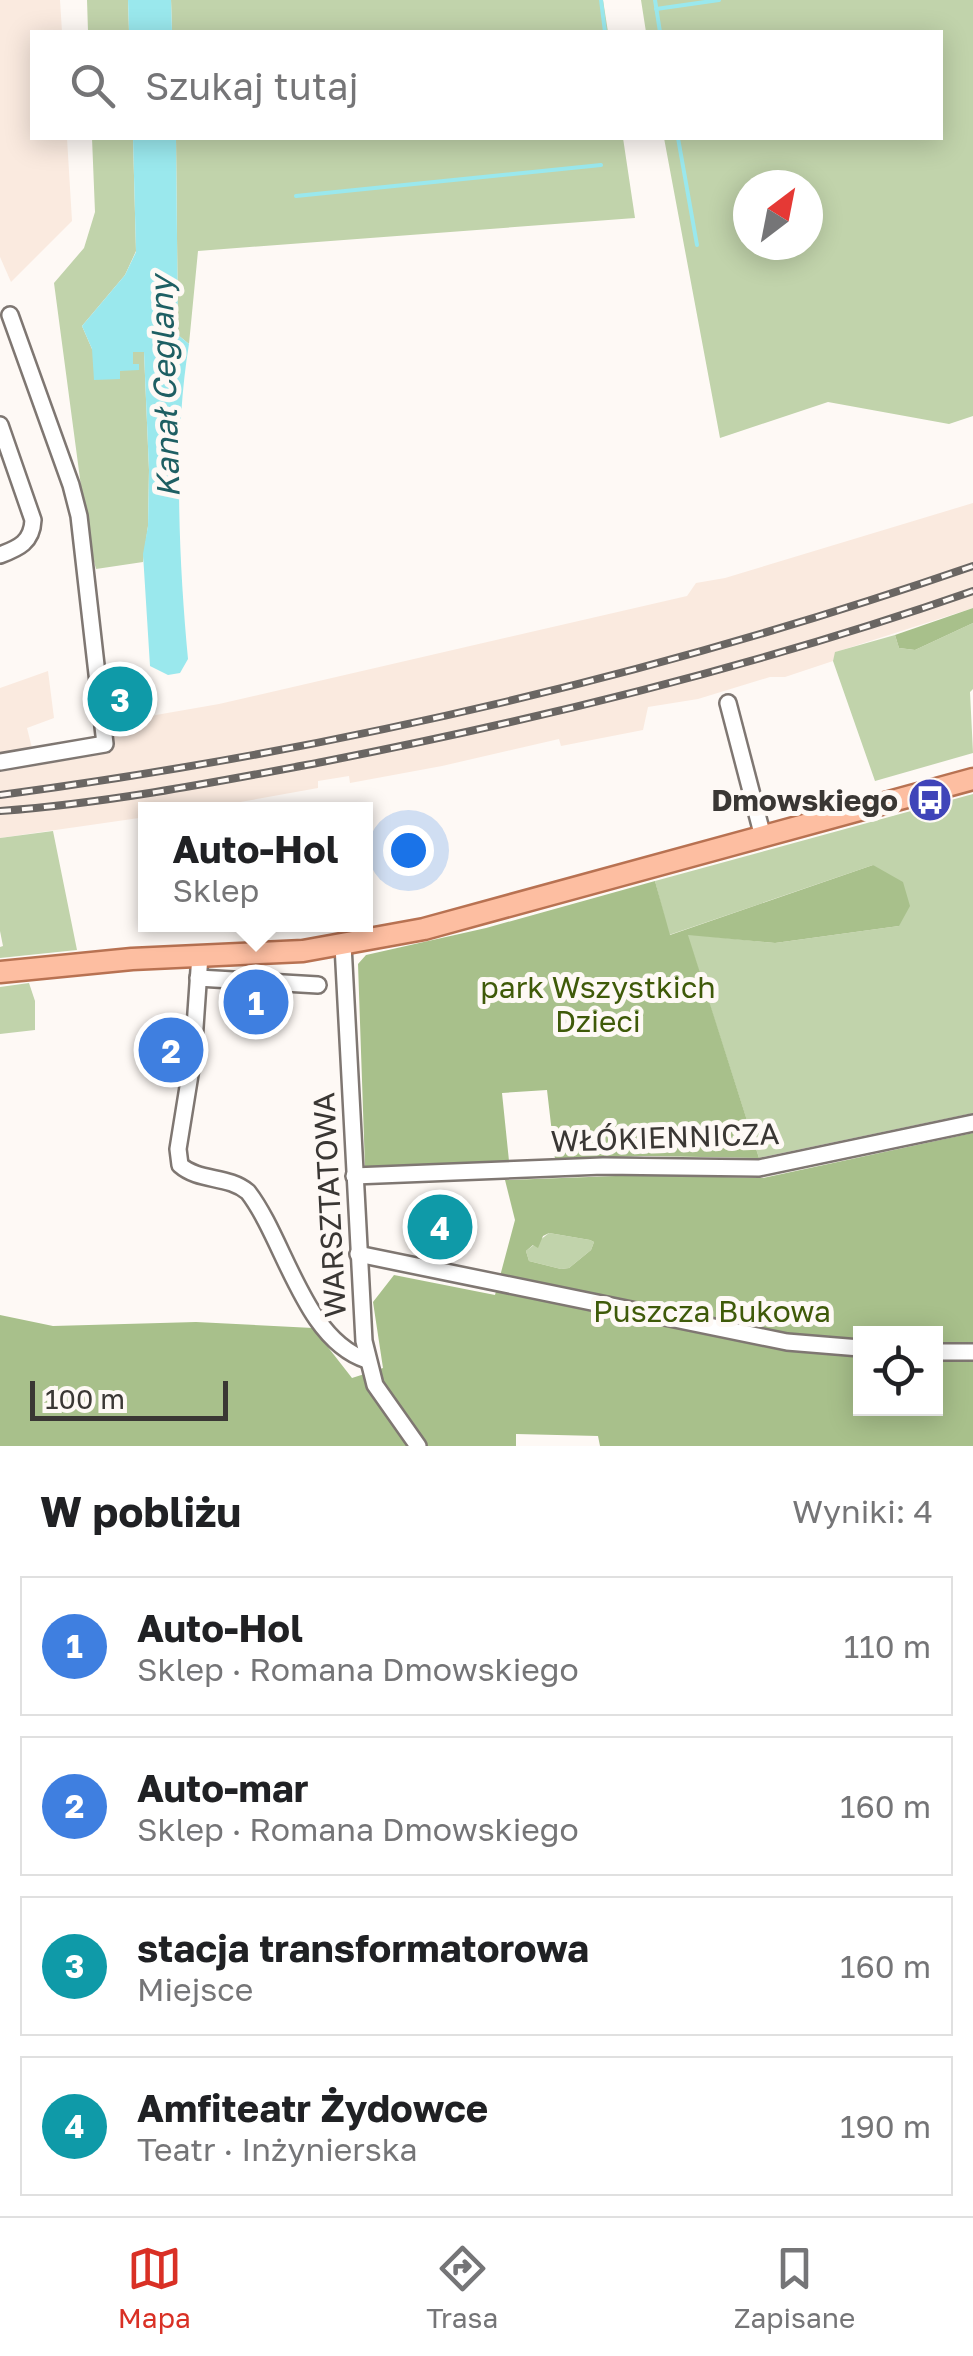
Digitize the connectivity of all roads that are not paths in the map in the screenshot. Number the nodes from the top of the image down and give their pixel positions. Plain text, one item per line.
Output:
1 (10, 315) dead end
2 (0, 425) edge
3 (0, 555) edge
4 (728, 702) dead end
5 (0, 762) edge
6 (973, 779) edge
7 (763, 836) junction
8 (343, 945) junction
9 (200, 956) junction
10 (0, 972) edge
11 (198, 978) junction
12 (318, 985) dead end
13 (973, 1123) edge
14 (354, 1176) junction
15 (358, 1254) junction
16 (853, 1347) edge
17 (943, 1352) edge
18 (973, 1352) edge
19 (366, 1360) junction
20 (418, 1446) edge

1 - 5 street
2 - 3 street
4 - 7 street
6 - 7 main road
7 - 8 main road
8 - 9 main road
8 - 14 street, WARSZTATOWA
9 - 10 main road
9 - 11 street
11 - 12 street
11 - 19 street
13 - 14 street, WŁÓKIENNICZA
14 - 15 street, WARSZTATOWA
15 - 16 street
15 - 19 street, WARSZTATOWA
17 - 18 street
19 - 20 street, WARSZTATOWA

